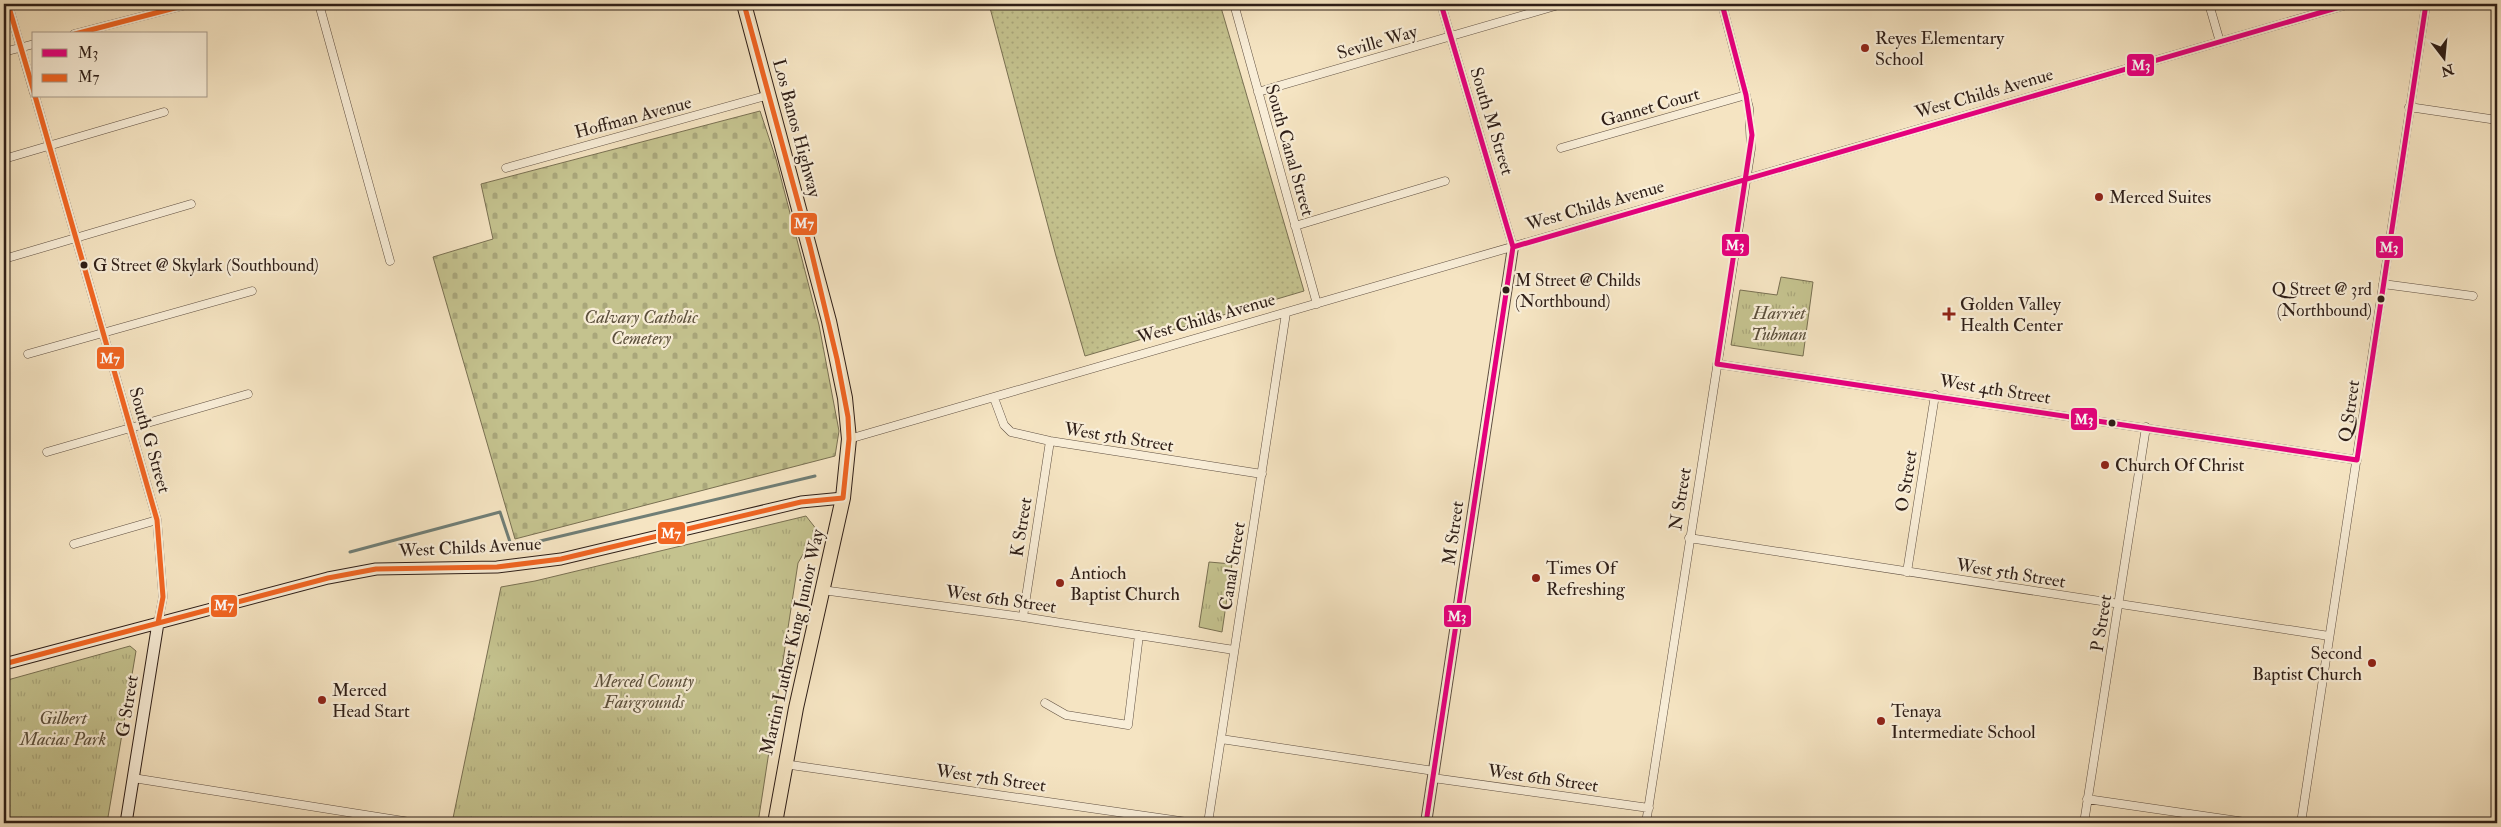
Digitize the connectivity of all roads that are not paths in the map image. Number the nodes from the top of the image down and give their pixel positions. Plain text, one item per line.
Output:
1 (8, 4) edge
2 (190, 4) edge
3 (319, 4) edge
4 (744, 4) edge
5 (1234, 4) edge
6 (1441, 4) edge
7 (1562, 4) edge
8 (1722, 4) edge
9 (2209, 4) edge
10 (2350, 4) edge
11 (2426, 4) edge
12 (180, 5) edge
13 (81, 32) edge
14 (1450, 36) junction
15 (2220, 42) junction
16 (32, 45) edge
17 (20, 48) junction
18 (4, 52) edge
19 (32, 88) edge
20 (1258, 92) junction
21 (769, 95) junction
22 (1746, 95) junction
23 (35, 98) edge
24 (2409, 107) junction
25 (164, 112) dead end
26 (2497, 120) edge
27 (49, 145) junction
28 (1561, 148) dead end
29 (4, 159) edge
30 (506, 168) dead end
31 (1746, 180) junction
32 (1445, 181) dead end
33 (191, 204) dead end
34 (1295, 226) junction
35 (76, 238) junction
36 (1513, 247) junction
37 (4, 258) edge
38 (390, 261) dead end
39 (2382, 284) junction
40 (252, 291) dead end
41 (2473, 296) dead end
42 (1317, 304) junction
43 (1286, 313) junction
44 (104, 333) junction
45 (28, 354) dead end
46 (1717, 364) junction
47 (248, 394) dead end
48 (1935, 395) junction
49 (994, 398) junction
50 (2146, 427) junction
51 (130, 428) junction
52 (849, 439) junction
53 (1050, 441) junction
54 (47, 452) dead end
55 (2357, 460) junction
56 (1262, 474) junction
57 (843, 498) junction
58 (157, 520) junction
59 (1689, 538) junction
60 (74, 544) dead end
61 (1907, 572) junction
62 (822, 590) junction
63 (2119, 605) junction
64 (1023, 617) junction
65 (158, 623) junction
66 (1139, 635) junction
67 (2329, 636) junction
68 (1234, 650) junction
69 (4, 664) edge
70 (1045, 703) dead end
71 (1221, 739) junction
72 (784, 764) junction
73 (1433, 774) junction
74 (133, 778) junction
75 (2087, 799) junction
76 (1649, 808) junction
77 (126, 823) edge
78 (416, 823) edge
79 (775, 823) edge
80 (1194, 823) edge
81 (1208, 823) edge
82 (1426, 823) edge
83 (1646, 823) edge
84 (2084, 823) edge
85 (2252, 823) edge
86 (2301, 823) edge

1 - 17 street
2 - 12 street
3 - 38 street
4 - 21 highway, Los Banos Highway
5 - 20 street, South Canal Street
6 - 14 street, South M Street
7 - 14 street, Seville Way
8 - 22 street, N Street
9 - 15 street
10 - 15 street, West Childs Avenue
11 - 24 street, Q Street
12 - 13 street
14 - 20 street, Seville Way
14 - 36 street, South M Street
15 - 31 street, West Childs Avenue
16 - 17 street
17 - 18 street
17 - 19 street, South G Street
20 - 34 street, South Canal Street
21 - 30 street, Hoffman Avenue
21 - 52 highway, Los Banos Highway
22 - 28 street, Gannet Court
22 - 31 street, N Street
23 - 27 street, South G Street
24 - 26 street
24 - 39 street, Q Street
25 - 27 street
27 - 29 street
27 - 35 street, South G Street
31 - 36 street, West Childs Avenue
31 - 46 street, N Street
32 - 34 street
33 - 35 street
34 - 42 street, South Canal Street
35 - 37 street
35 - 44 street, South G Street
36 - 42 street, West Childs Avenue
36 - 73 street, M Street
39 - 41 street
39 - 55 street, Q Street
40 - 44 street
42 - 43 street, West Childs Avenue
43 - 49 street, West Childs Avenue
43 - 56 street, Canal Street
44 - 45 street
44 - 51 street, South G Street
46 - 48 street, West 4th Street
46 - 59 street, N Street
47 - 51 street
48 - 50 street, West 4th Street
48 - 61 street, O Street
49 - 52 street, West Childs Avenue
49 - 53 street, West 5th Street
50 - 55 street, West 4th Street
50 - 63 street, P Street
51 - 54 street
51 - 58 street, South G Street
52 - 57 highway, Martin Luther King Junior Way
53 - 56 street, West 5th Street
53 - 64 street, K Street
55 - 67 street, Q Street
56 - 68 street, Canal Street
57 - 62 highway, Martin Luther King Junior Way
57 - 65 main road, West Childs Avenue
58 - 60 street
58 - 65 street, South G Street
59 - 61 street, West 5th Street
59 - 76 street, N Street
61 - 63 street, West 5th Street
62 - 64 street, West 6th Street
62 - 72 highway, Martin Luther King Junior Way
63 - 67 street, West 5th Street
63 - 75 street, P Street
64 - 66 street, West 6th Street
65 - 69 main road, West Childs Avenue
65 - 74 main road, G Street
66 - 68 street, West 6th Street
66 - 70 street
67 - 86 street, Q Street
68 - 71 street, Canal Street
71 - 73 street, West 6th Street
71 - 81 street, Canal Street
72 - 79 highway, Martin Luther King Junior Way
72 - 80 street, West 7th Street
73 - 76 street, West 6th Street
73 - 82 street, M Street
74 - 77 main road, G Street
74 - 78 street
75 - 84 street, P Street
75 - 85 street
76 - 83 street, N Street

